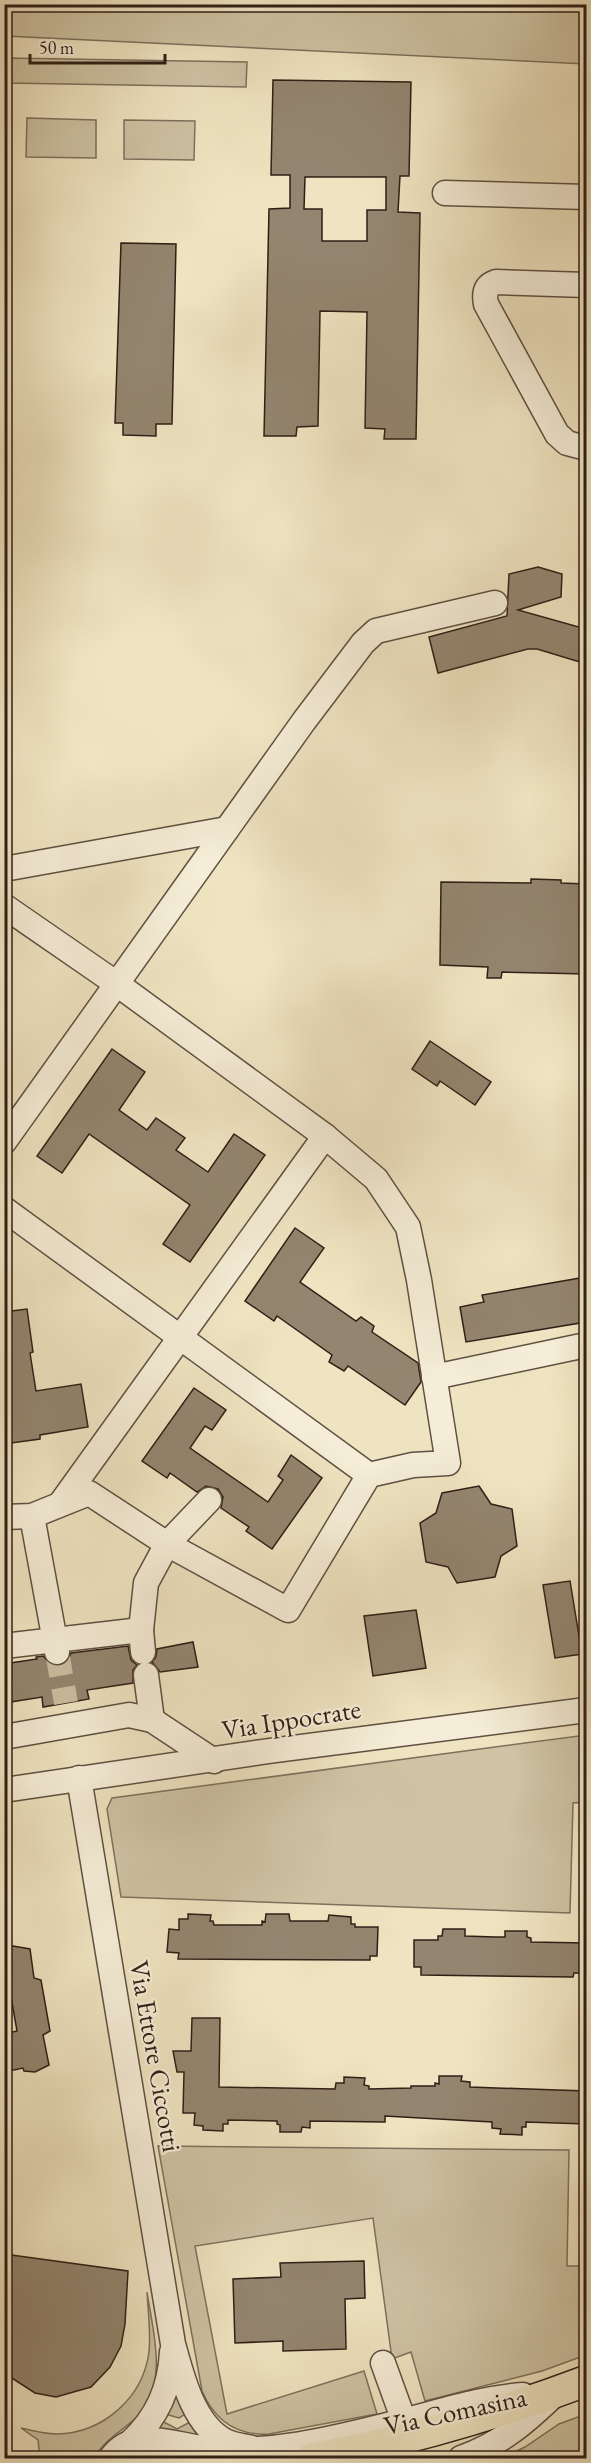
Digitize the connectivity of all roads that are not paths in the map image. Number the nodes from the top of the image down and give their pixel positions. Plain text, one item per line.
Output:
1 (445, 193) dead end
2 (586, 198) edge
3 (586, 285) edge
4 (586, 448) edge
5 (495, 603) dead end
6 (227, 829) junction
7 (4, 869) edge
8 (4, 906) edge
9 (117, 984) junction
10 (325, 1136) junction
11 (4, 1142) edge
12 (4, 1209) edge
13 (179, 1336) junction
14 (586, 1345) edge
15 (434, 1377) junction
16 (369, 1475) junction
17 (209, 1500) dead end
18 (61, 1503) junction
19 (5, 1516) edge
20 (32, 1516) junction
21 (167, 1544) junction
22 (56, 1645) junction
23 (4, 1646) edge
24 (144, 1652) junction
25 (586, 1710) edge
26 (152, 1720) junction
27 (4, 1737) edge
28 (214, 1761) junction
29 (79, 1778) junction
30 (4, 1790) edge
31 (173, 2344) junction
32 (383, 2363) dead end
33 (586, 2381) edge
34 (556, 2393) junction
35 (404, 2421) junction
36 (131, 2442) junction
37 (252, 2448) junction
38 (111, 2458) edge
39 (312, 2458) edge
40 (404, 2458) edge
41 (461, 2458) edge

1 - 2 street
3 - 4 street
5 - 6 street
6 - 7 street
6 - 9 street
8 - 9 street
9 - 10 street
9 - 11 street
10 - 13 street
10 - 15 street
12 - 13 street
13 - 16 street
13 - 18 street
14 - 15 street
15 - 16 street
16 - 21 street
17 - 21 street
18 - 20 street
18 - 21 street
19 - 20 street
20 - 22 street
21 - 24 street
22 - 23 street
22 - 24 street
24 - 26 street
25 - 28 street, Via Ippocrate
26 - 27 street
26 - 28 street
28 - 29 street, Via Ippocrate
29 - 30 street, Via Ippocrate
29 - 31 street, Via Ettore Ciccotti
31 - 36 street, Via Ettore Ciccotti
31 - 37 street, Via Ettore Ciccotti
32 - 35 street
33 - 34 main road, Via Comasina
34 - 35 street, Via Comasina
34 - 39 main road, Via Comasina
34 - 40 main road, Via Comasina
34 - 41 street, Via Comasina
35 - 37 street, Via Comasina
36 - 37 street, Via Comasina
36 - 38 street

